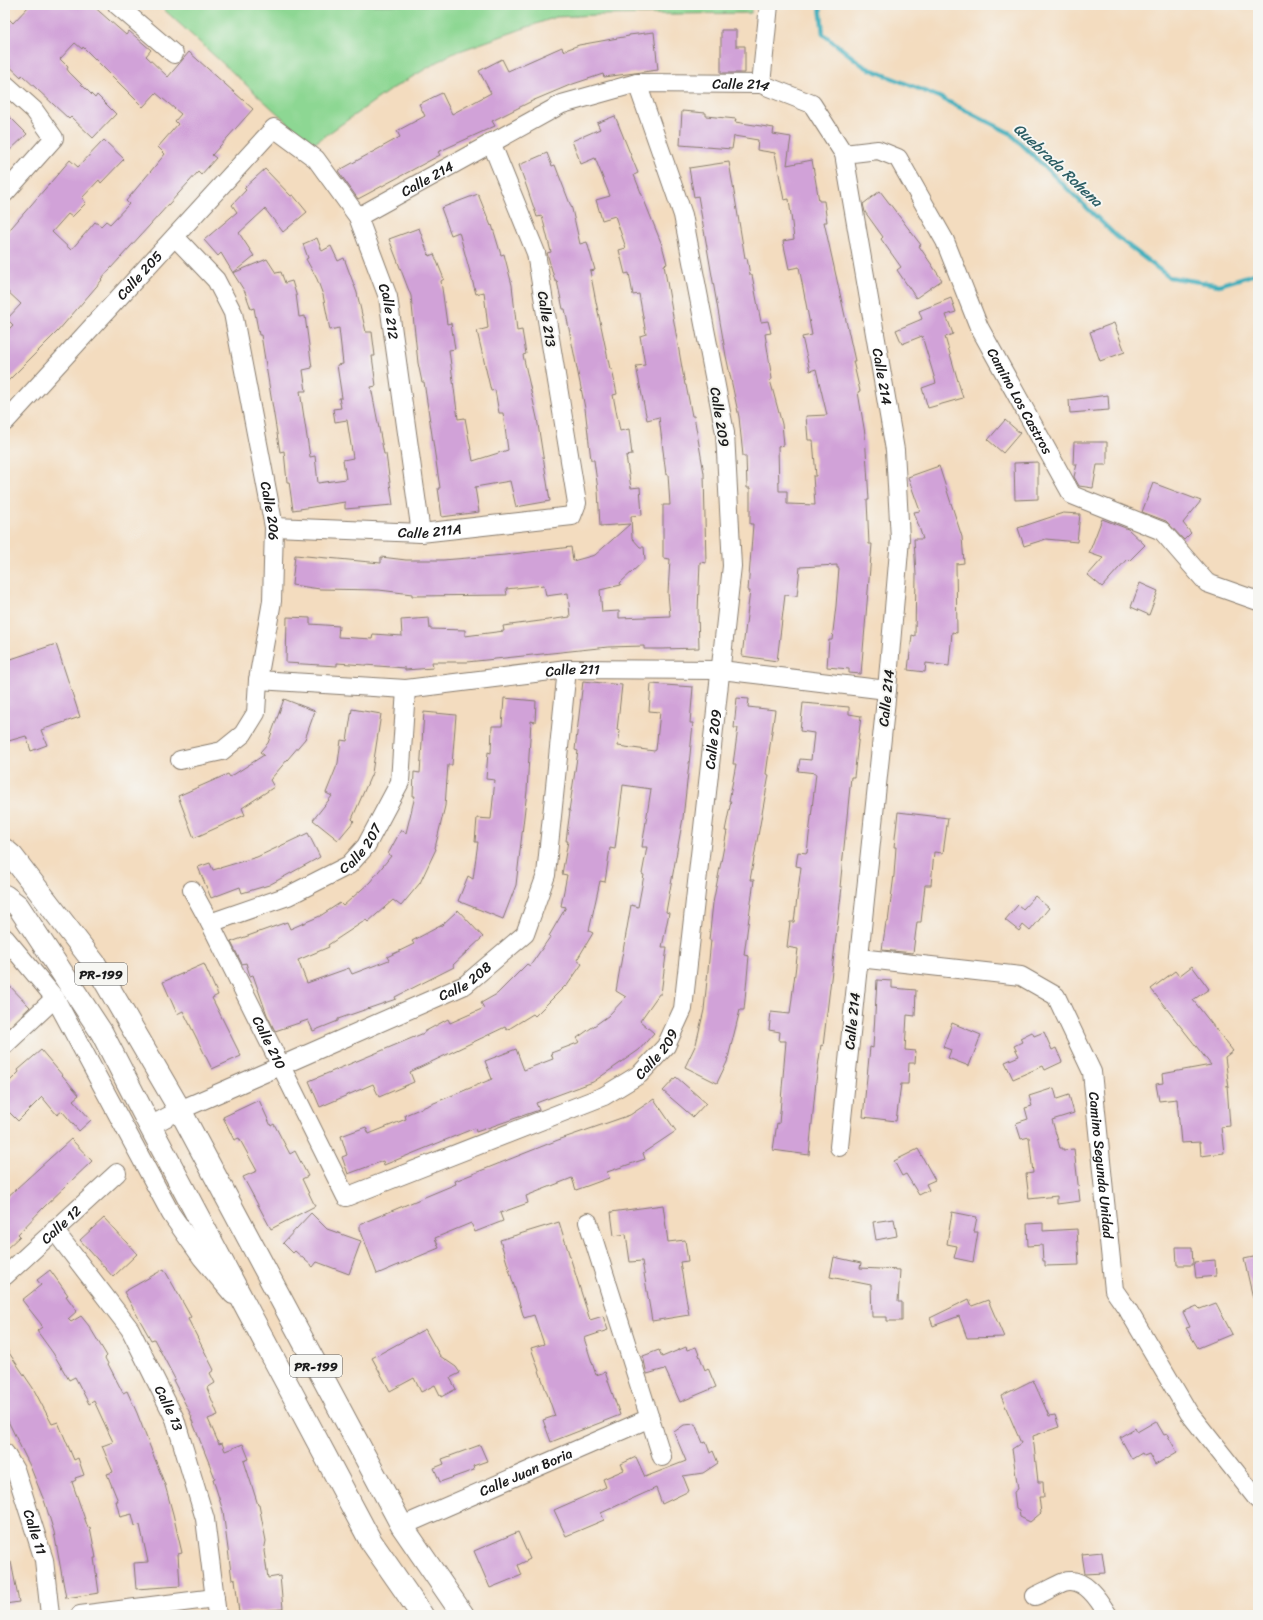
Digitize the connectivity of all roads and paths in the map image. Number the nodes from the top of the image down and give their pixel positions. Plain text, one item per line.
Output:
1 (769, 5) edge
2 (127, 8) edge
3 (174, 54) dead end
4 (637, 83) junction
5 (5, 84) edge
6 (761, 84) junction
7 (274, 128) joint
8 (491, 142) junction
9 (844, 154) junction
10 (5, 193) edge
11 (358, 217) junction
12 (175, 237) junction
13 (5, 422) edge
14 (577, 503) joint
15 (274, 527) junction
16 (421, 533) junction
17 (1258, 601) edge
18 (567, 669) junction
19 (721, 670) junction
20 (258, 680) junction
21 (406, 689) junction
22 (887, 690) junction
23 (180, 760) dead end
24 (5, 850) edge
25 (192, 890) dead end
26 (5, 896) edge
27 (210, 923) junction
28 (5, 938) edge
29 (859, 958) junction
30 (55, 998) junction
31 (5, 1045) edge
32 (281, 1066) junction
33 (180, 1110) junction
34 (150, 1126) junction
35 (839, 1147) dead end
36 (117, 1173) dead end
37 (346, 1197) joint
38 (588, 1222) dead end
39 (54, 1230) junction
40 (5, 1276) edge
41 (249, 1314) junction
42 (650, 1418) junction
43 (5, 1453) edge
44 (662, 1457) dead end
45 (1258, 1500) edge
46 (402, 1526) junction
47 (1035, 1596) dead end
48 (216, 1607) edge
49 (50, 1615) edge
50 (80, 1615) edge
51 (422, 1615) edge
52 (463, 1615) edge
53 (1108, 1615) edge

1 - 6 street
2 - 3 street
4 - 6 street, Calle 214
4 - 8 street, Calle 214
4 - 19 street, Calle 209
5 - 10 street
6 - 9 street, Calle 214
7 - 11 street, Calle 212
7 - 12 street, Calle 205
8 - 11 street, Calle 214
8 - 14 street, Calle 213
9 - 17 street, Camino Los Castros
9 - 22 street, Calle 214
11 - 16 street, Calle 212
12 - 13 street, Calle 205
12 - 15 street, Calle 206
14 - 16 street, Calle 211A
15 - 16 street, Calle 211A
15 - 20 street, Calle 206
18 - 19 street, Calle 211
18 - 21 street, Calle 211
18 - 32 street, Calle 208
19 - 22 street, Calle 211
19 - 37 street, Calle 209
20 - 21 street, Calle 211
20 - 23 street, Calle 206
21 - 27 street, Calle 207
22 - 29 street, Calle 214
24 - 33 main road, PR-199
25 - 27 street, Calle 210
26 - 34 main road, PR-199
27 - 32 street, Calle 210
28 - 30 street
29 - 35 street, Calle 214
29 - 45 street, Camino Segunda Unidad
30 - 31 street
30 - 41 street
32 - 33 street, Calle 208
32 - 37 street, Calle 210
33 - 34 street, Calle 208
33 - 46 main road, PR-199
34 - 41 main road, PR-199
36 - 39 street, Calle 12
38 - 42 street
39 - 40 street, Calle 12
39 - 48 street, Calle 13
41 - 51 main road, PR-199
42 - 44 street
42 - 46 street, Calle Juan Boria
43 - 49 street, Calle 11
46 - 52 main road, PR-199
47 - 53 street
48 - 50 street

